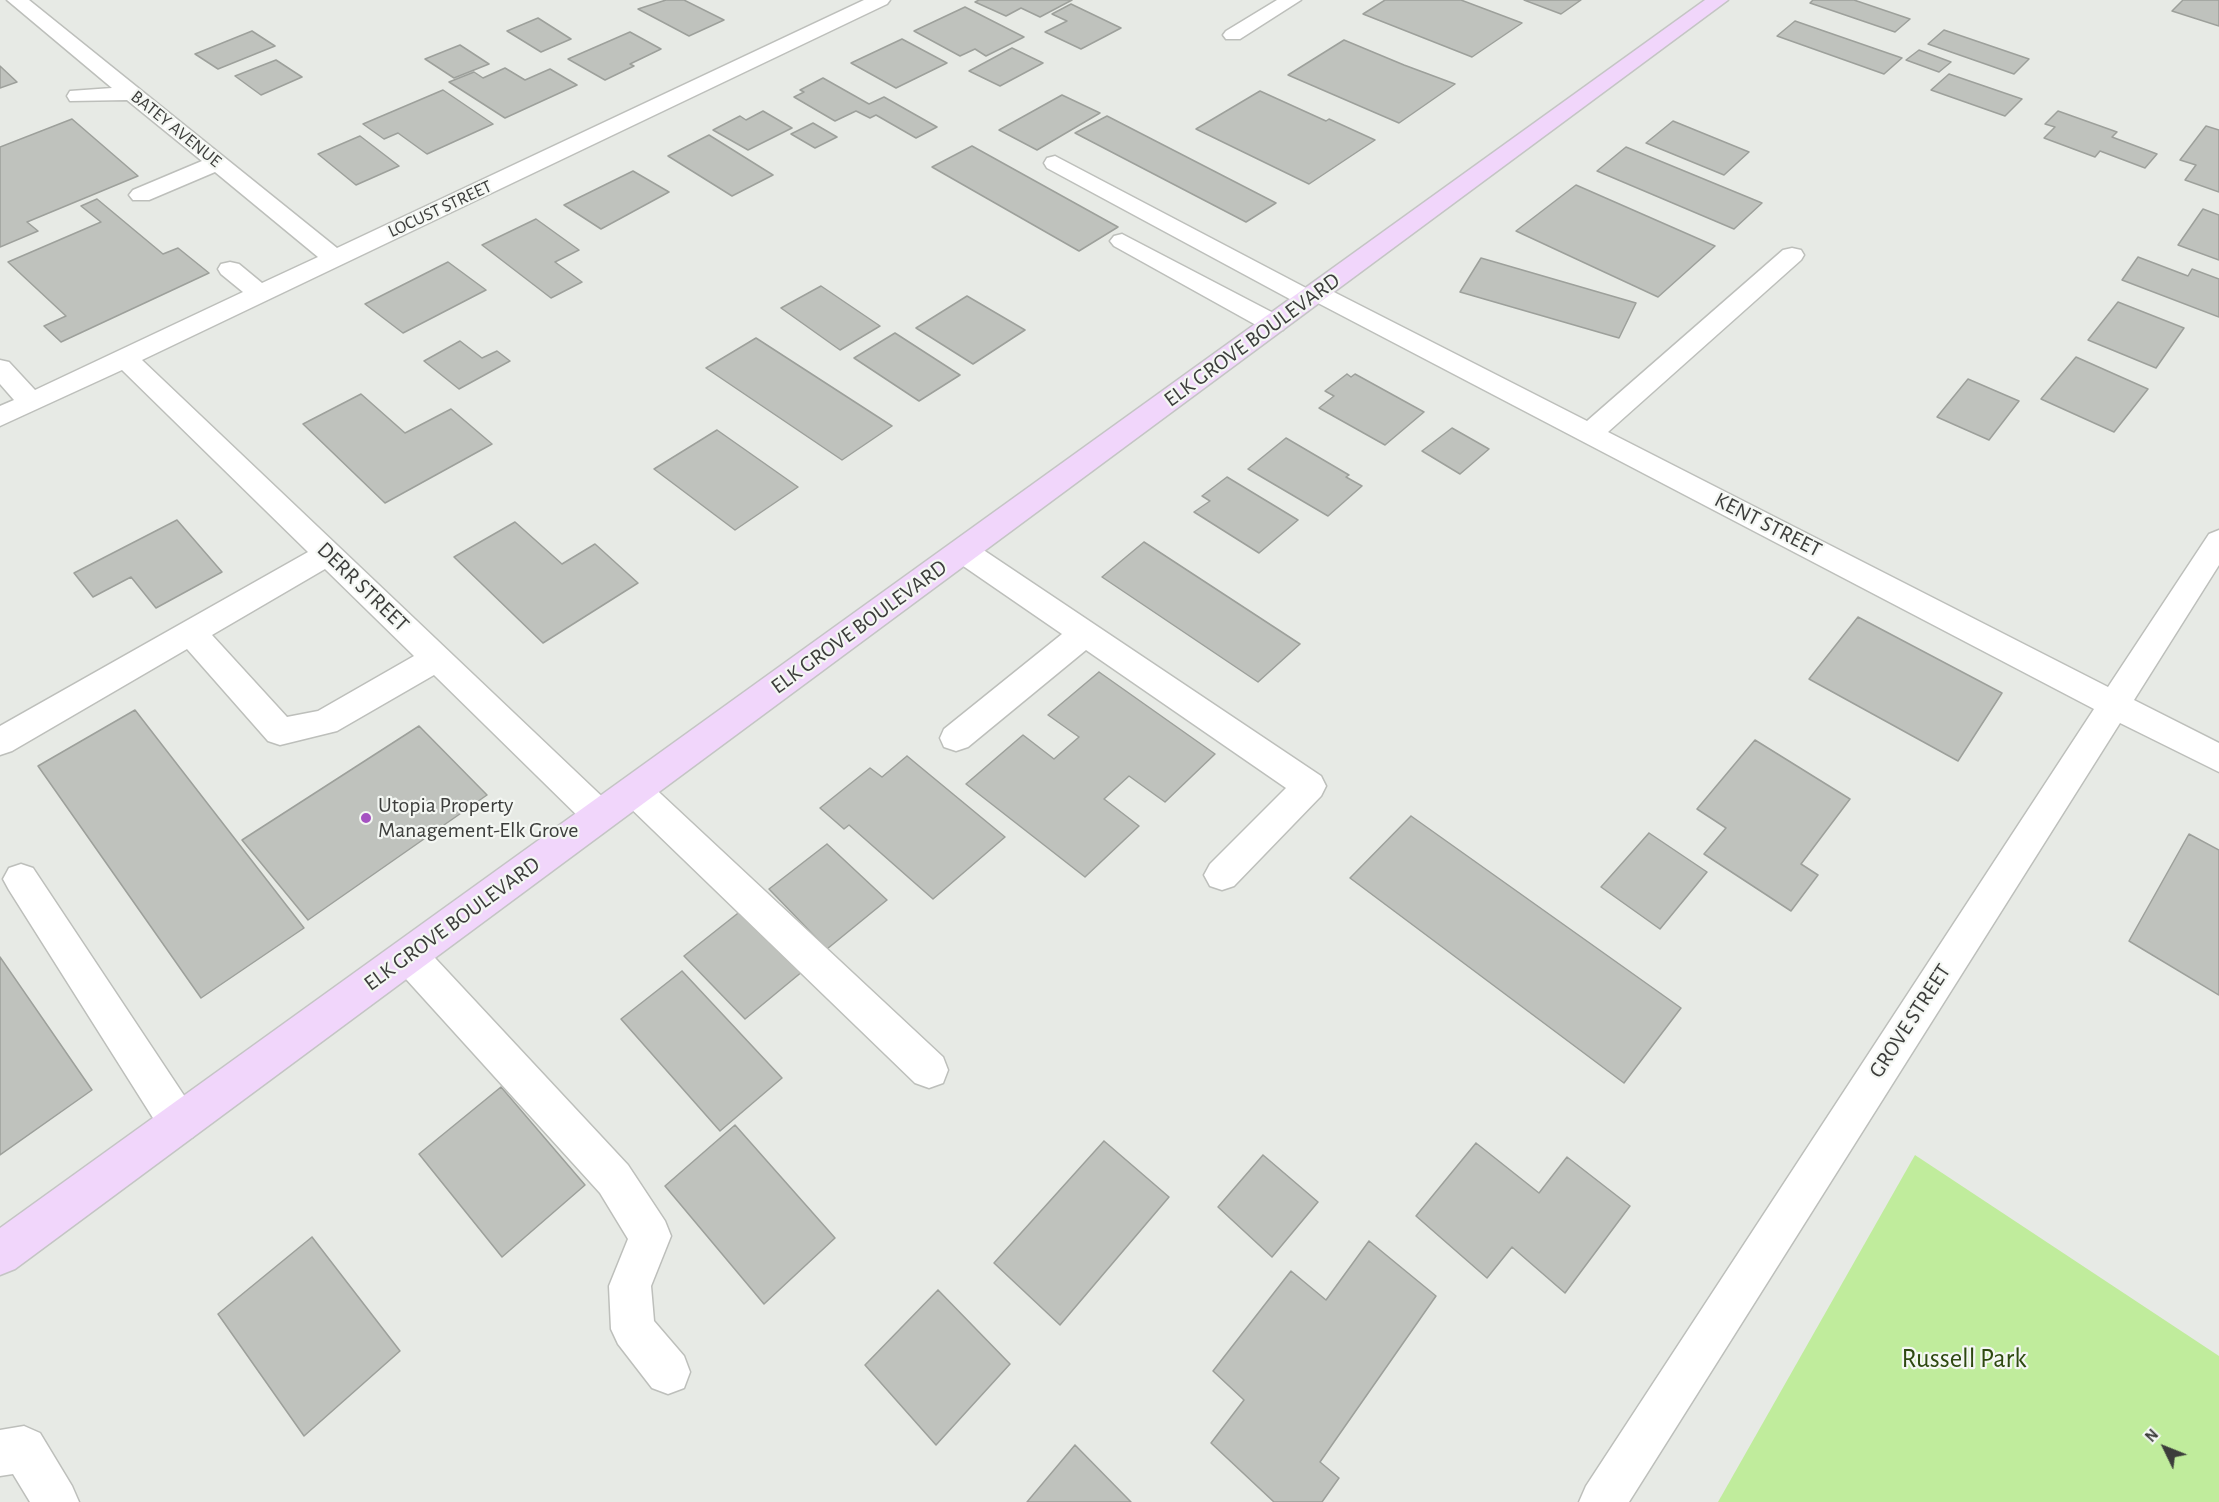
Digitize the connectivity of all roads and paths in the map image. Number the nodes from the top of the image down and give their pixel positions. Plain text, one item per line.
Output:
1 (17, 0) edge
2 (880, 0) edge
3 (1291, 0) edge
4 (1719, 0) edge
5 (1233, 35) dead end
6 (132, 93) junction
7 (78, 96) dead end
8 (218, 163) junction
9 (1055, 163) dead end
10 (141, 195) dead end
11 (1122, 241) dead end
12 (1792, 255) dead end
13 (336, 258) junction
14 (230, 269) dead end
15 (260, 294) junction
16 (1313, 296) junction
17 (1274, 324) junction
18 (125, 358) junction
19 (0, 368) edge
20 (31, 402) junction
21 (0, 417) edge
22 (1590, 433) junction
23 (2219, 541) edge
24 (963, 552) junction
25 (328, 554) junction
26 (191, 633) junction
27 (1084, 634) junction
28 (437, 658) junction
29 (2114, 705) junction
30 (956, 738) dead end
31 (0, 742) edge
32 (2219, 759) edge
33 (635, 791) junction
34 (600, 816) junction
35 (1222, 875) dead end
36 (21, 879) dead end
37 (409, 956) junction
38 (929, 1070) dead end
39 (179, 1123) junction
40 (0, 1254) edge
41 (668, 1372) dead end
42 (0, 1453) edge
43 (56, 1502) edge
44 (1602, 1502) edge

1 - 6 street, BATEY AVENUE
2 - 13 street, LOCUST STREET
3 - 5 street
4 - 16 main road, ELK GROVE BOULEVARD
6 - 7 street
6 - 8 street, BATEY AVENUE
8 - 10 street
8 - 13 street, BATEY AVENUE
9 - 16 street, KENT STREET
11 - 17 street
12 - 22 street
13 - 15 street, LOCUST STREET
14 - 15 street
15 - 18 street, LOCUST STREET
16 - 17 main road, ELK GROVE BOULEVARD
16 - 22 street, KENT STREET
17 - 24 main road, ELK GROVE BOULEVARD
18 - 20 street, LOCUST STREET
18 - 25 street, DERR STREET
19 - 20 street
20 - 21 street, LOCUST STREET
22 - 29 street, KENT STREET
23 - 29 street, GROVE STREET
24 - 27 street
24 - 33 main road, ELK GROVE BOULEVARD
25 - 26 street
25 - 28 street, DERR STREET
26 - 28 street
26 - 31 street
27 - 30 street
27 - 35 street
28 - 34 street, DERR STREET
29 - 32 street, KENT STREET
29 - 44 street, GROVE STREET
33 - 34 main road, ELK GROVE BOULEVARD
33 - 38 street
34 - 37 main road, ELK GROVE BOULEVARD
36 - 39 street
37 - 39 main road, ELK GROVE BOULEVARD
37 - 41 street
39 - 40 main road, ELK GROVE BOULEVARD
42 - 43 street

